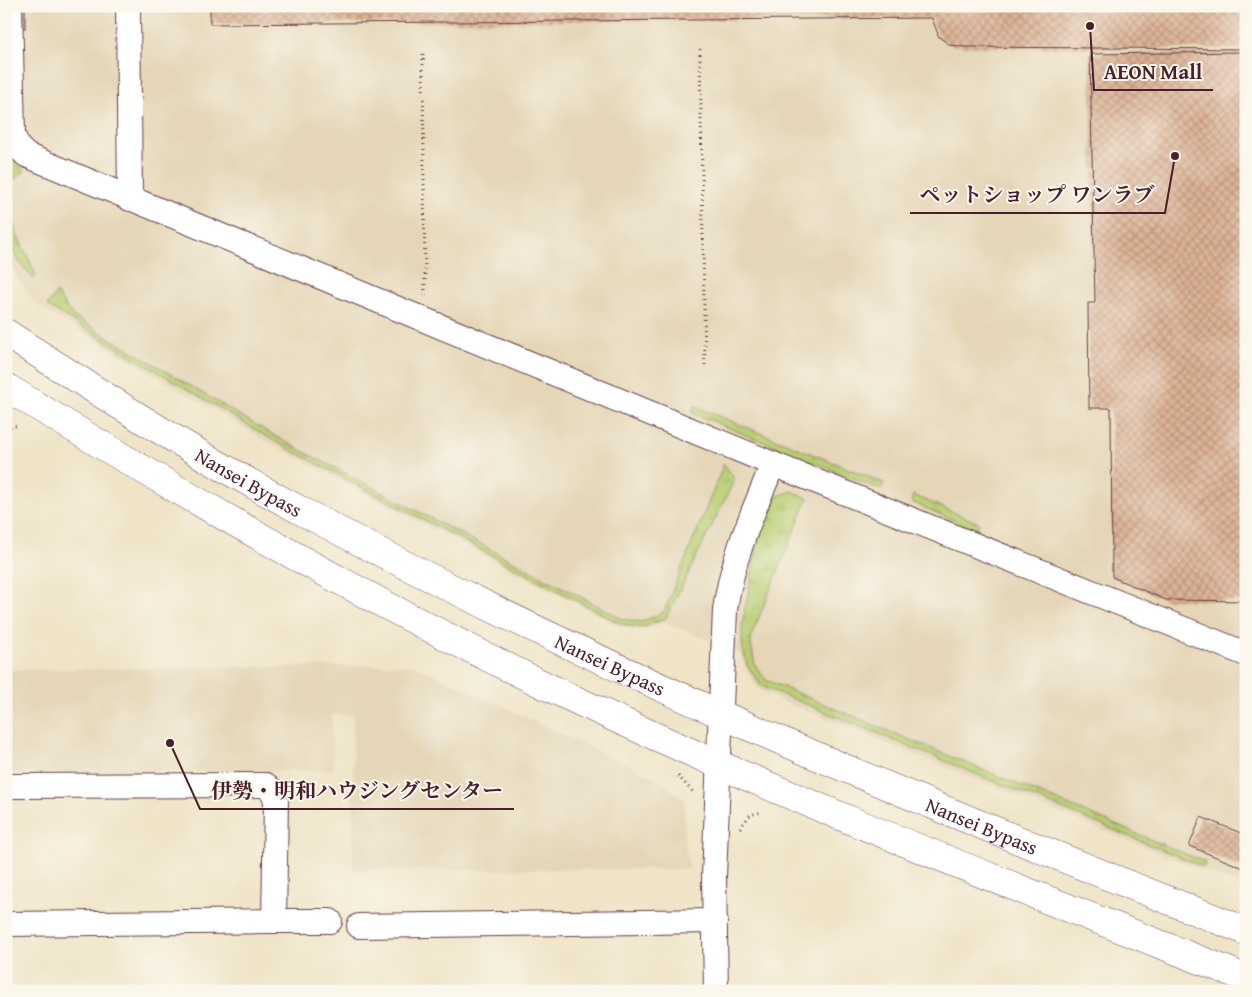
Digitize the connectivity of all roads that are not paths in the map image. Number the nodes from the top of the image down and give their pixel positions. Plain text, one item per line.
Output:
1 (128, 6) edge
2 (11, 17) edge
3 (130, 199) junction
4 (6, 333) edge
5 (6, 387) edge
6 (773, 464) junction
7 (1246, 654) edge
8 (720, 714) junction
9 (718, 764) junction
10 (6, 786) edge
11 (274, 921) junction
12 (330, 921) dead end
13 (715, 921) junction
14 (6, 924) edge
15 (359, 926) dead end
16 (1246, 931) edge
17 (1246, 978) edge
18 (716, 991) edge

1 - 3 street
2 - 3 street
3 - 6 street
4 - 8 highway, Nansei Bypass
5 - 9 highway
6 - 7 street
6 - 8 street
8 - 9 street
8 - 16 highway, Nansei Bypass
9 - 13 street
9 - 17 highway
10 - 11 street
11 - 12 street
11 - 14 street
13 - 15 street
13 - 18 street

